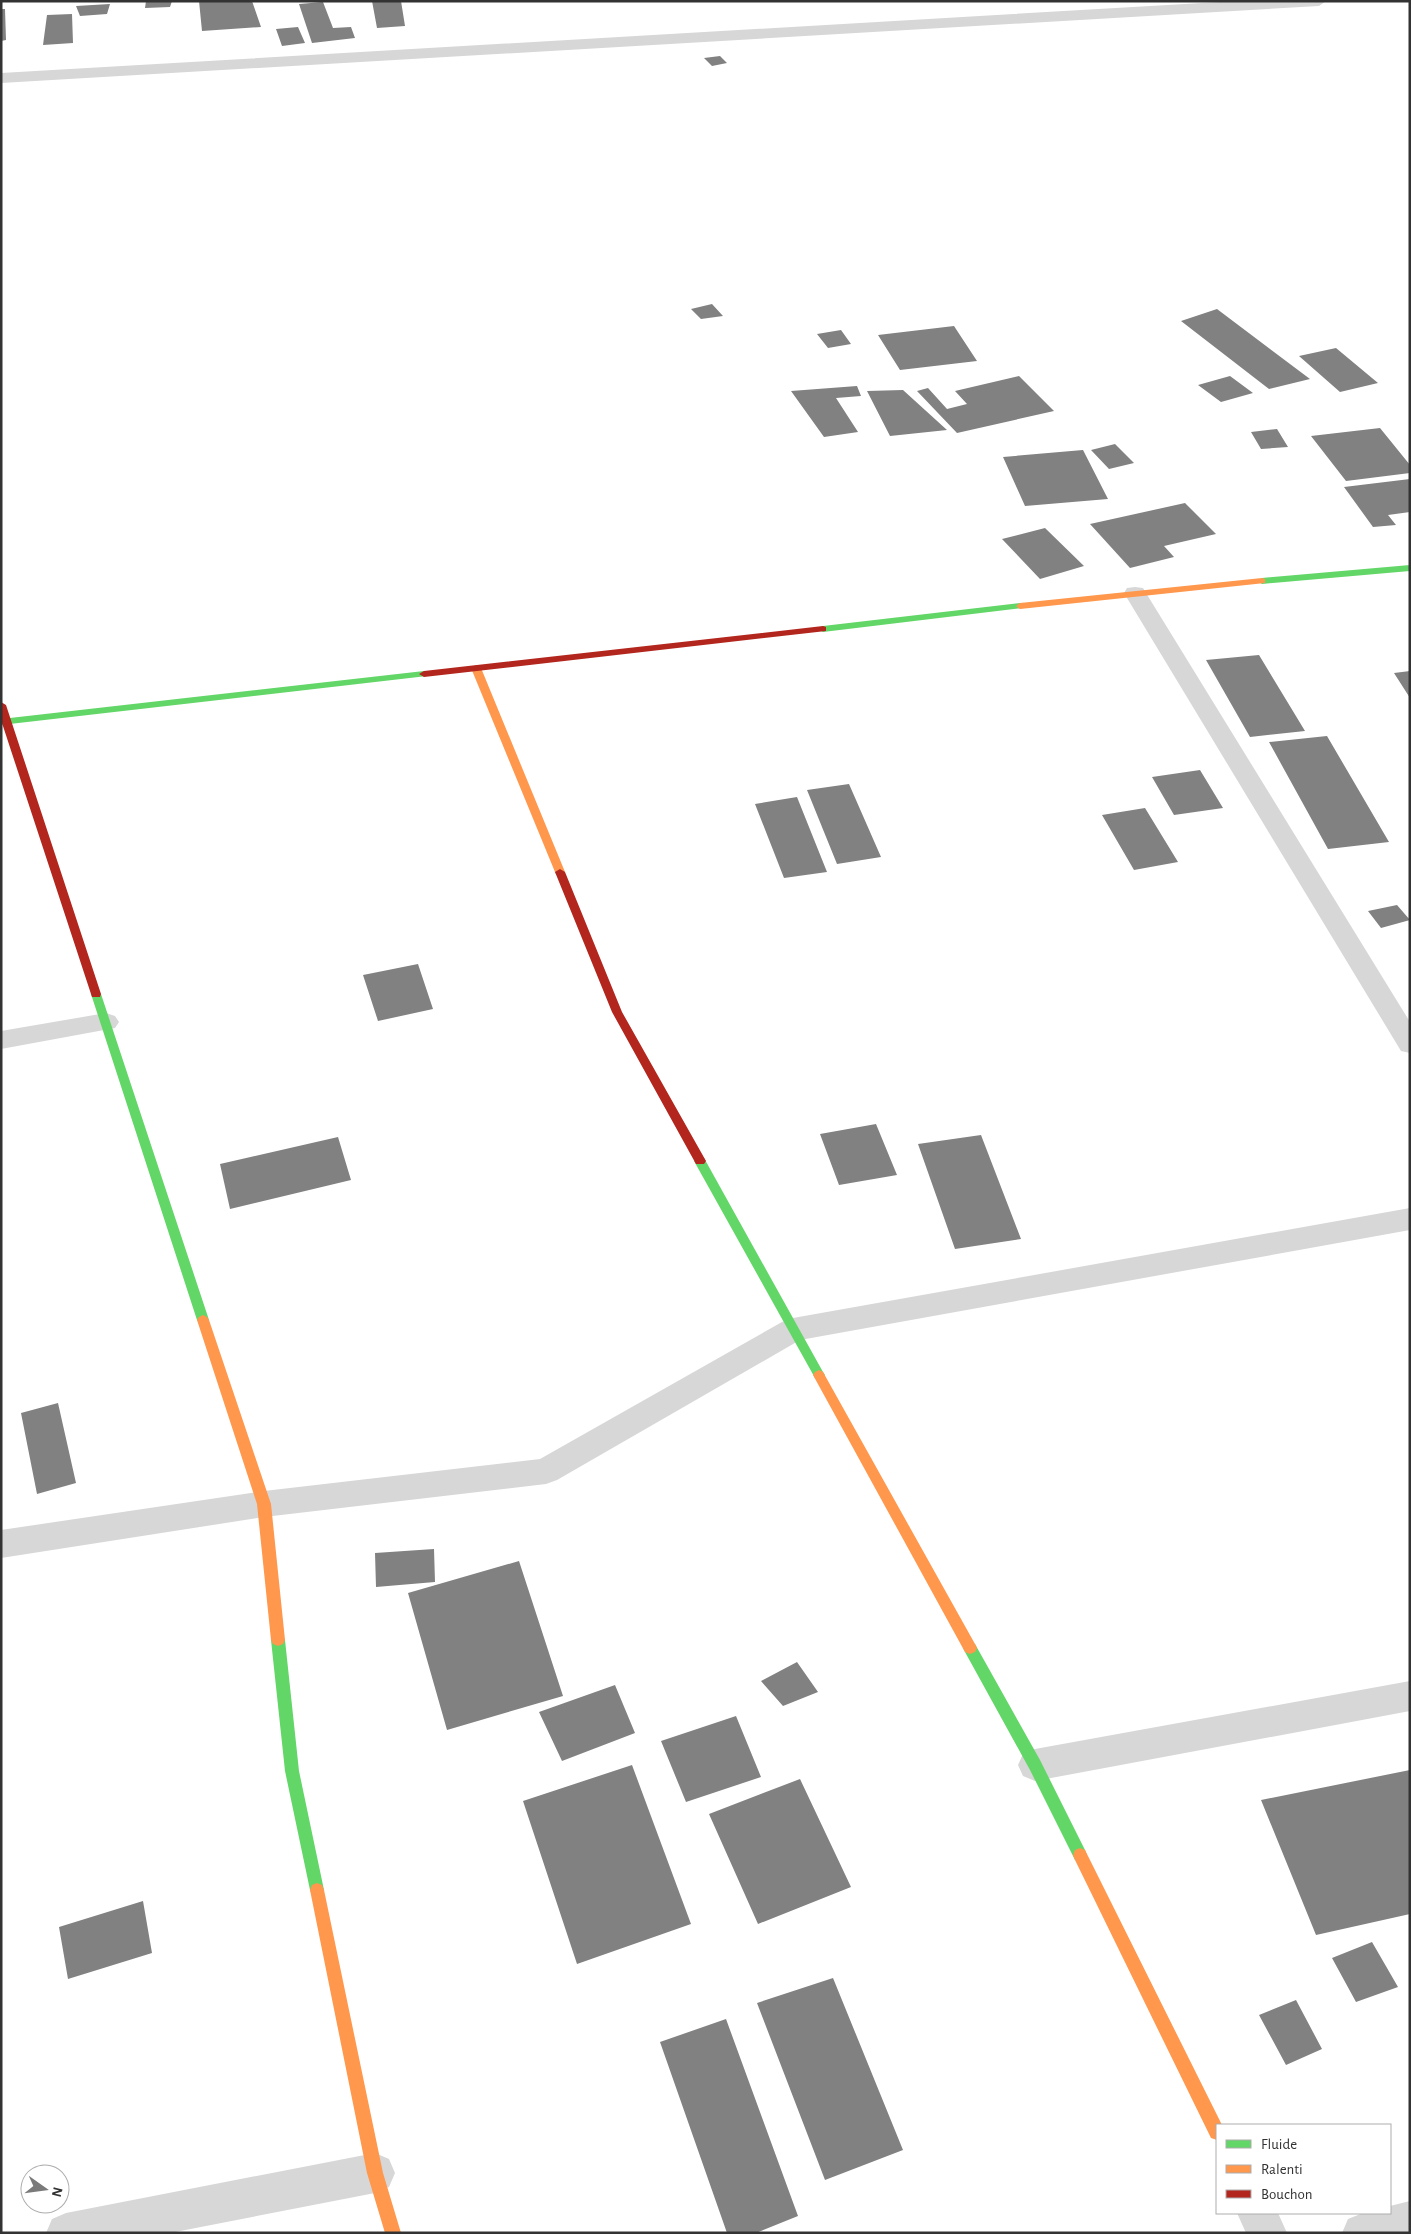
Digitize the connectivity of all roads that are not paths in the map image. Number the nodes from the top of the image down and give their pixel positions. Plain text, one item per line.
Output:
1 (1319, 1) edge
2 (966, 6) dead end
3 (985, 20) junction
4 (1, 78) edge
5 (1410, 568) edge
6 (1135, 593) junction
7 (476, 668) junction
8 (1, 705) edge
9 (3, 722) edge
10 (106, 1022) junction
11 (1, 1040) edge
12 (1410, 1044) edge
13 (1410, 1220) edge
14 (793, 1330) junction
15 (264, 1504) junction
16 (1, 1544) edge
17 (1410, 1696) edge
18 (1035, 1764) junction
19 (1216, 2130) edge
20 (375, 2173) junction
21 (1258, 2214) edge
22 (1410, 2221) edge
23 (66, 2233) edge
24 (393, 2233) edge
25 (1267, 2233) edge
26 (1362, 2233) edge

1 - 3 street
2 - 3 street
3 - 4 street
5 - 6 street
6 - 7 street
6 - 12 street
7 - 9 street
7 - 14 street
8 - 9 street
9 - 10 street
10 - 11 street
10 - 15 street
13 - 14 street
14 - 15 street
14 - 18 street
15 - 16 street
15 - 20 street
17 - 18 street
18 - 19 street
20 - 23 street
20 - 24 street
21 - 25 street
22 - 26 street

